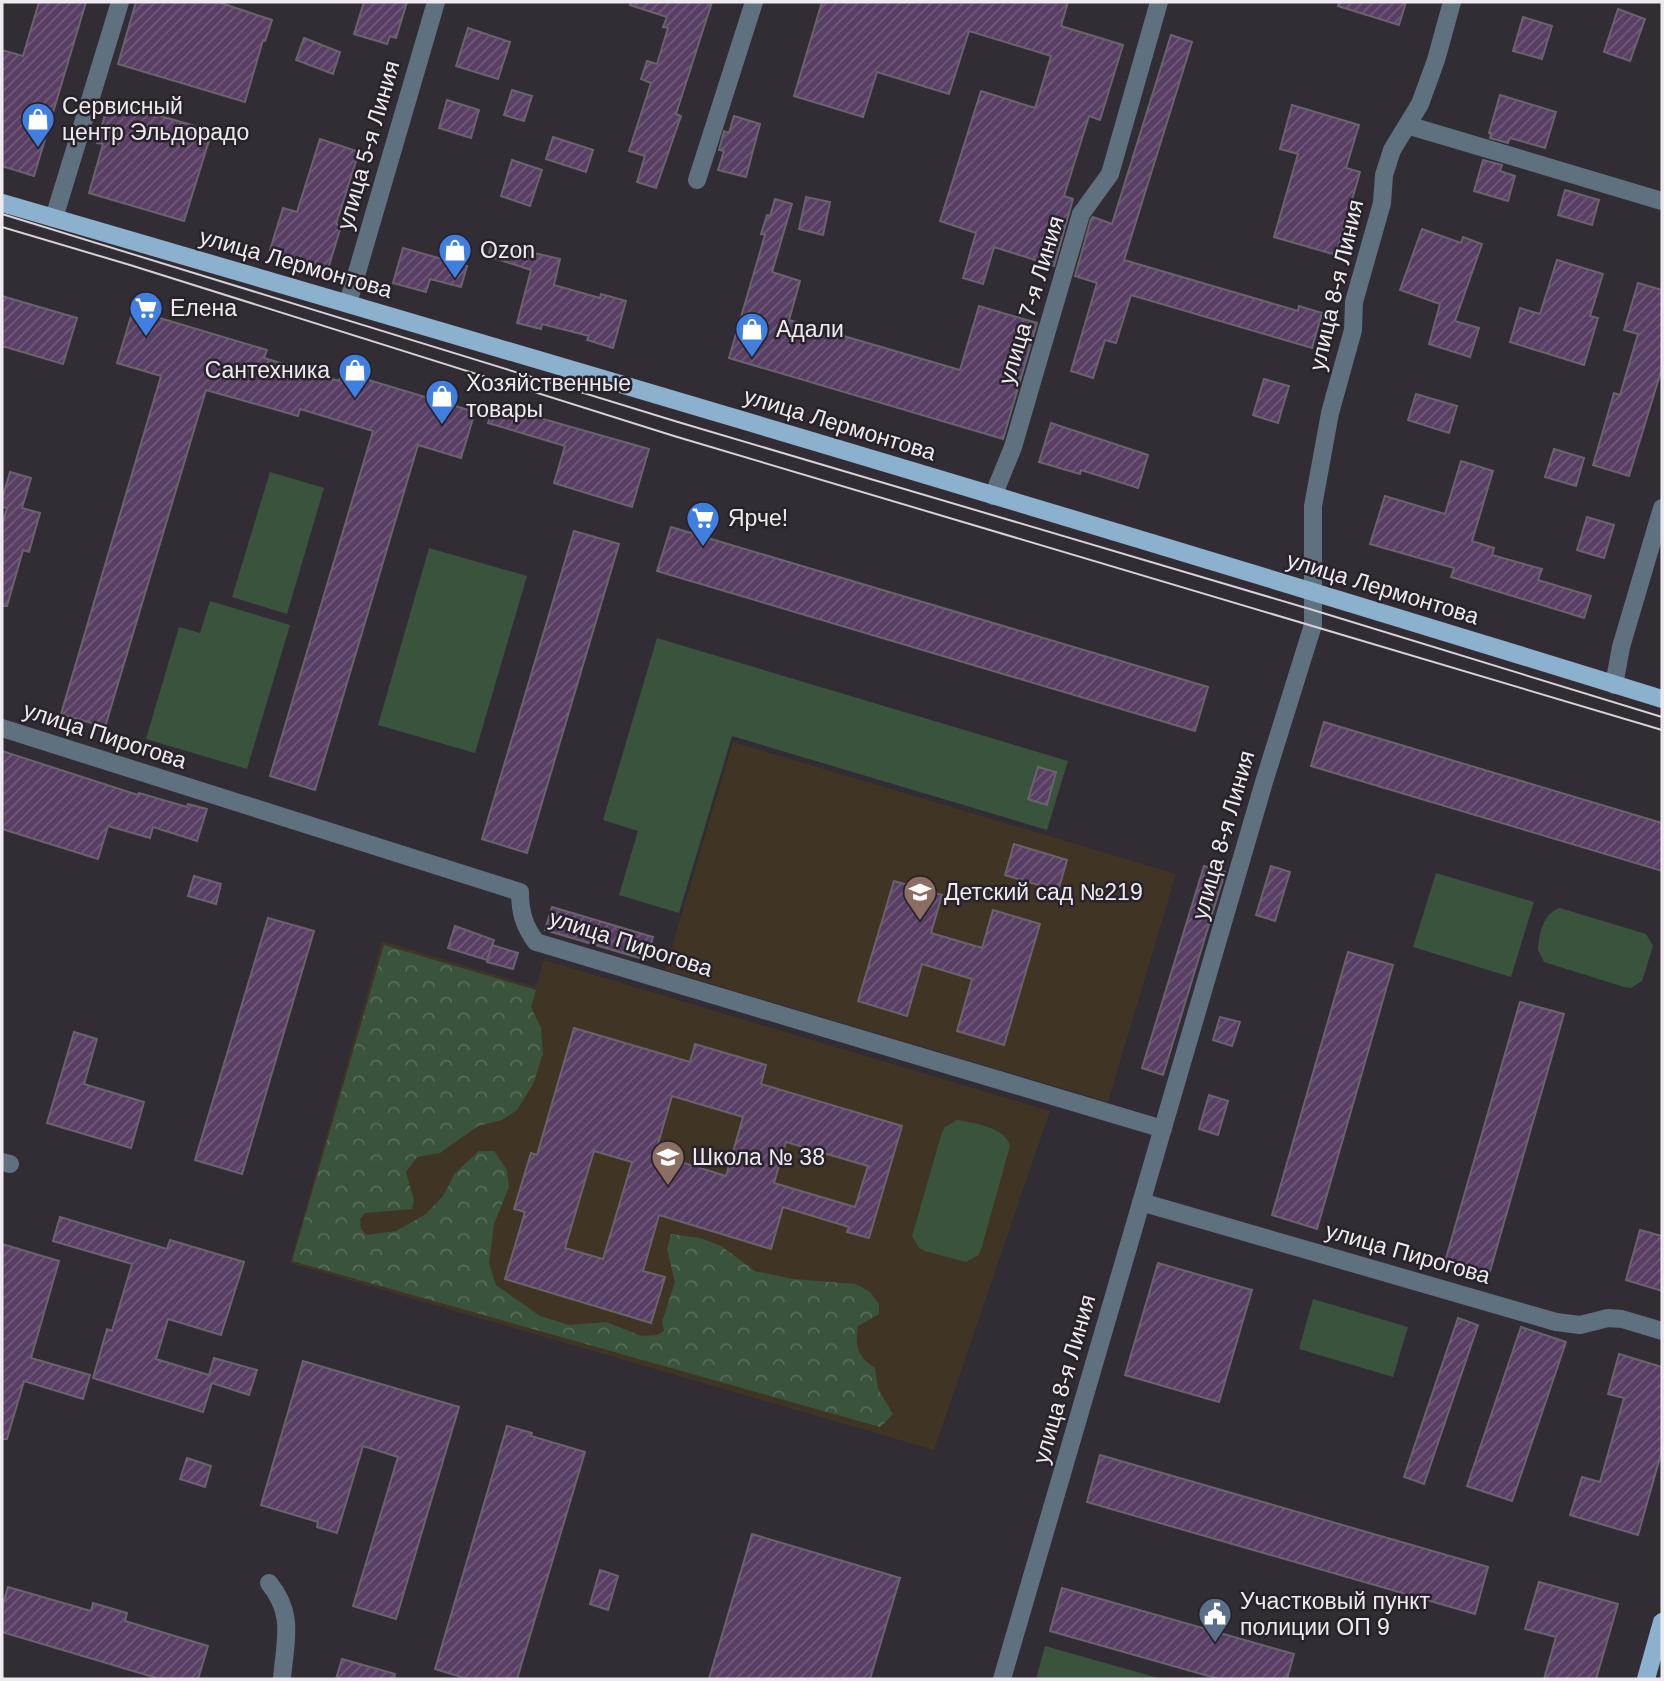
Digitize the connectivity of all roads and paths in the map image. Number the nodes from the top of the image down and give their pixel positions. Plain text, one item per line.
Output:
1 (120, 2) edge
2 (436, 2) edge
3 (754, 2) edge
4 (1159, 2) edge
5 (1452, 2) edge
6 (1408, 125) junction
7 (697, 180) dead end
8 (1662, 201) edge
9 (2, 203) edge
10 (54, 218) junction
11 (348, 303) junction
12 (993, 496) junction
13 (1662, 508) edge
14 (1313, 591) junction
15 (1614, 685) junction
16 (1662, 699) edge
17 (2, 728) edge
18 (1163, 1129) junction
19 (1141, 1202) junction
20 (1662, 1331) edge
21 (269, 1583) dead end
22 (1662, 1622) edge
23 (282, 1679) edge
24 (1002, 1679) edge
25 (1646, 1679) edge

1 - 10 street
2 - 11 street, улица 5-я Линия
3 - 7 street
4 - 12 street, улица 7-я Линия
5 - 6 street, улица 8-я Линия
6 - 8 street
6 - 14 street, улица 8-я Линия
9 - 10 main road, улица Лермонтова
10 - 11 main road, улица Лермонтова
11 - 12 main road, улица Лермонтова
12 - 14 main road, улица Лермонтова
13 - 15 street
14 - 15 main road, улица Лермонтова
14 - 18 street, улица 8-я Линия
15 - 16 main road, улица Лермонтова
17 - 18 street, улица Пирогова
18 - 19 street, улица 8-я Линия
19 - 20 street, улица Пирогова
19 - 24 street, улица 8-я Линия
21 - 23 street
22 - 25 main road

